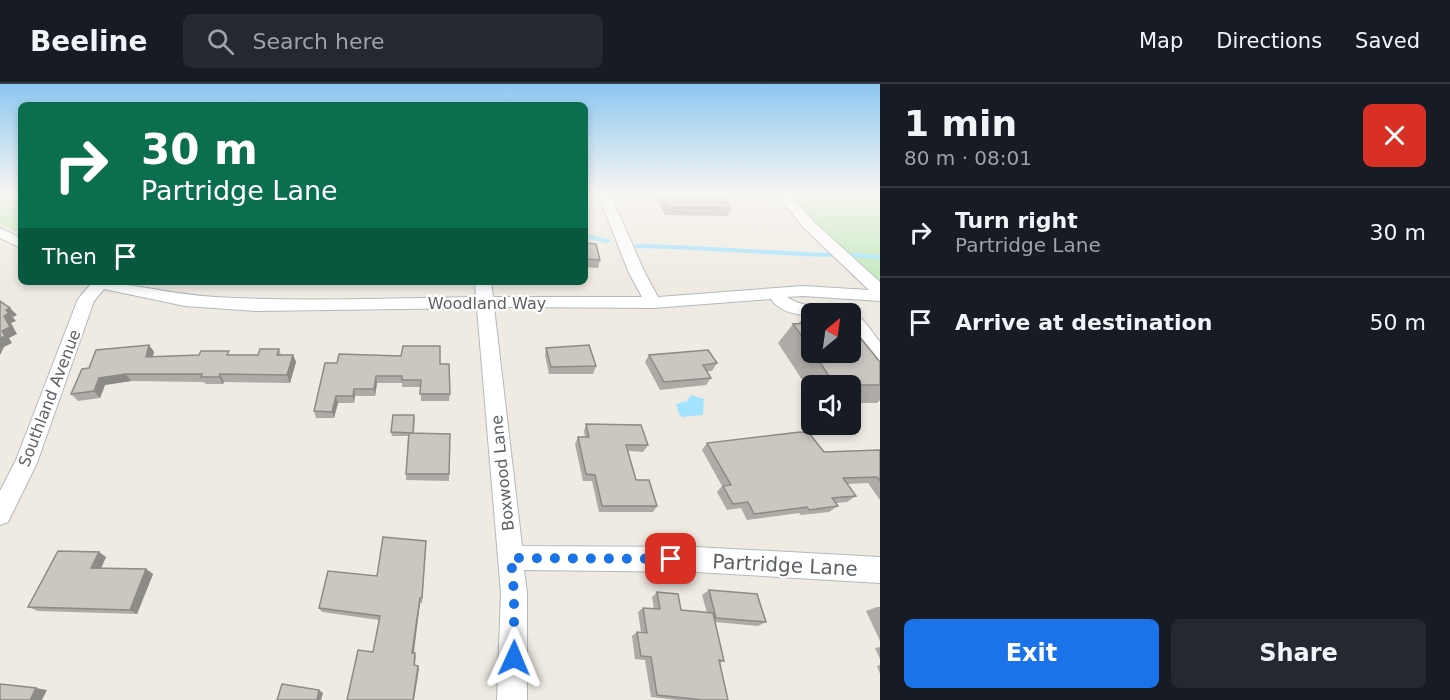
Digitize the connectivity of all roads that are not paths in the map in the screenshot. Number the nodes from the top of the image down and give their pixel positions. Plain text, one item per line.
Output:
1 (616, 223) edge
2 (807, 223) edge
3 (97, 285) edge
4 (111, 285) edge
5 (880, 291) edge
6 (484, 292) edge
7 (775, 293) junction
8 (880, 296) edge
9 (653, 303) junction
10 (801, 308) edge
11 (861, 331) edge
12 (880, 354) edge
13 (3, 501) edge
14 (511, 558) junction
15 (880, 570) edge
16 (513, 700) edge

1 - 9 street
2 - 5 street
3 - 13 street, Southland Avenue
4 - 6 street, Woodland Way
6 - 9 street, Woodland Way
6 - 14 street, Boxwood Lane
7 - 8 street, Woodland Way
7 - 9 street, Woodland Way
7 - 10 street
11 - 12 street
14 - 15 street, Partridge Lane
14 - 16 street, Boxwood Lane

